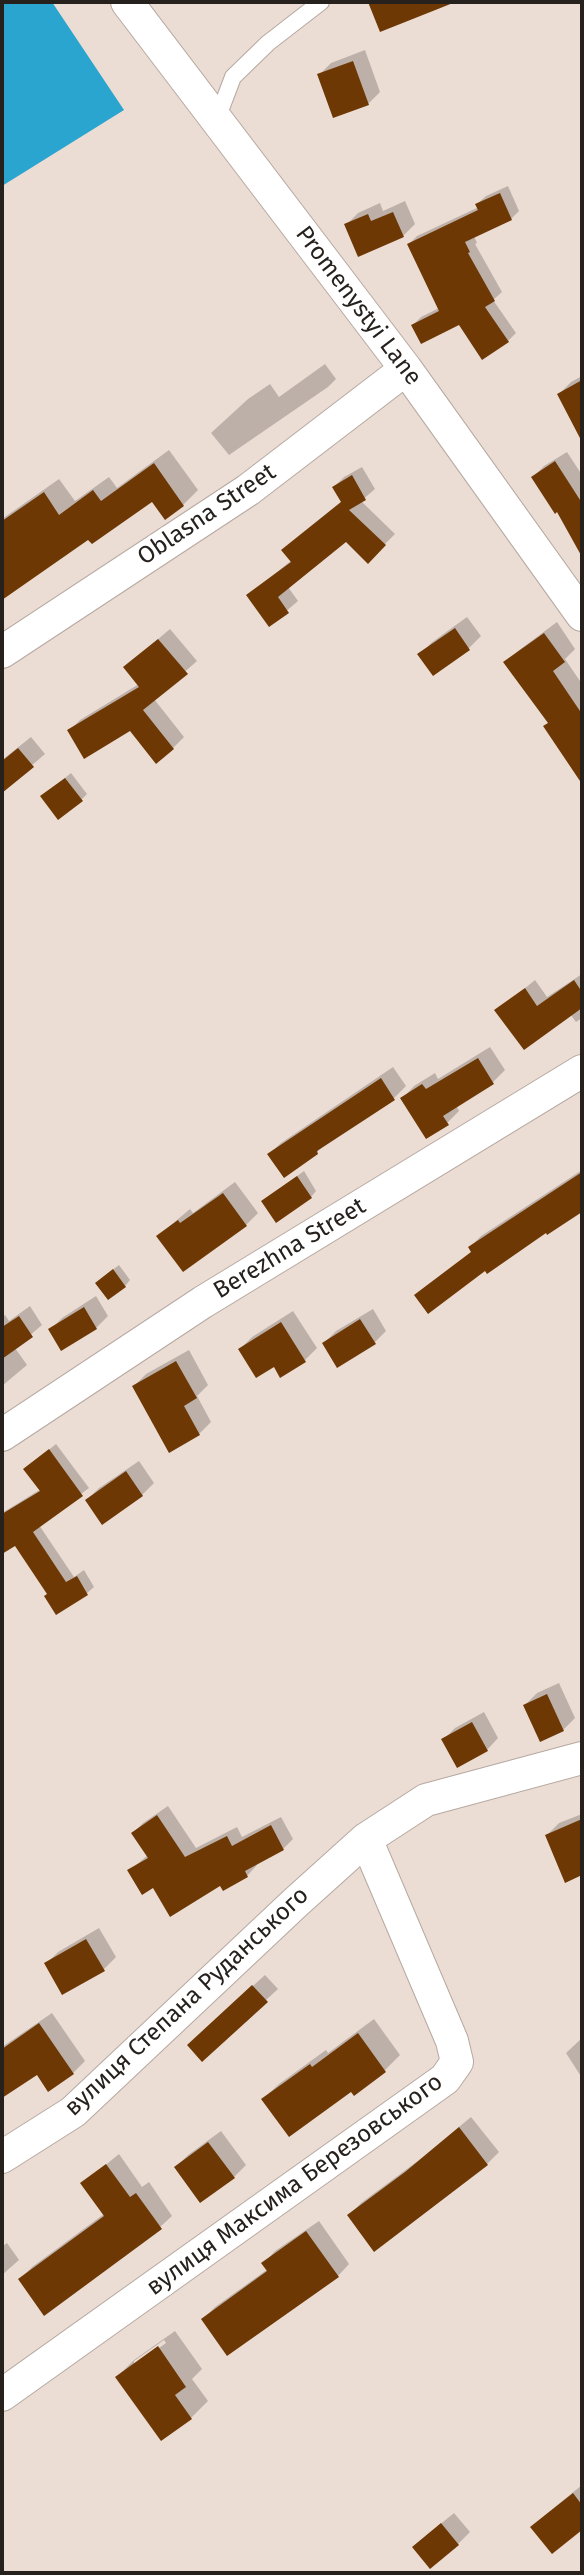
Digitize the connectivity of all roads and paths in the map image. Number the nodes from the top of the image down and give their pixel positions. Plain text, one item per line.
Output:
1 (127, 2) edge
2 (321, 2) edge
3 (217, 118) junction
4 (407, 369) junction
5 (582, 615) edge
6 (2, 652) edge
7 (582, 1071) edge
8 (2, 1435) edge
9 (582, 1759) edge
10 (366, 1839) junction
11 (2, 2157) edge
12 (2, 2395) edge

1 - 3 street, Promenystyi Lane
2 - 3 lane
3 - 4 street, Promenystyi Lane
4 - 5 street, Promenystyi Lane
4 - 6 street, Oblasna Street
7 - 8 street, Berezhna Street
9 - 10 street
10 - 11 street, вулиця Степана Руданського
10 - 12 street, вулиця Максима Березовського

